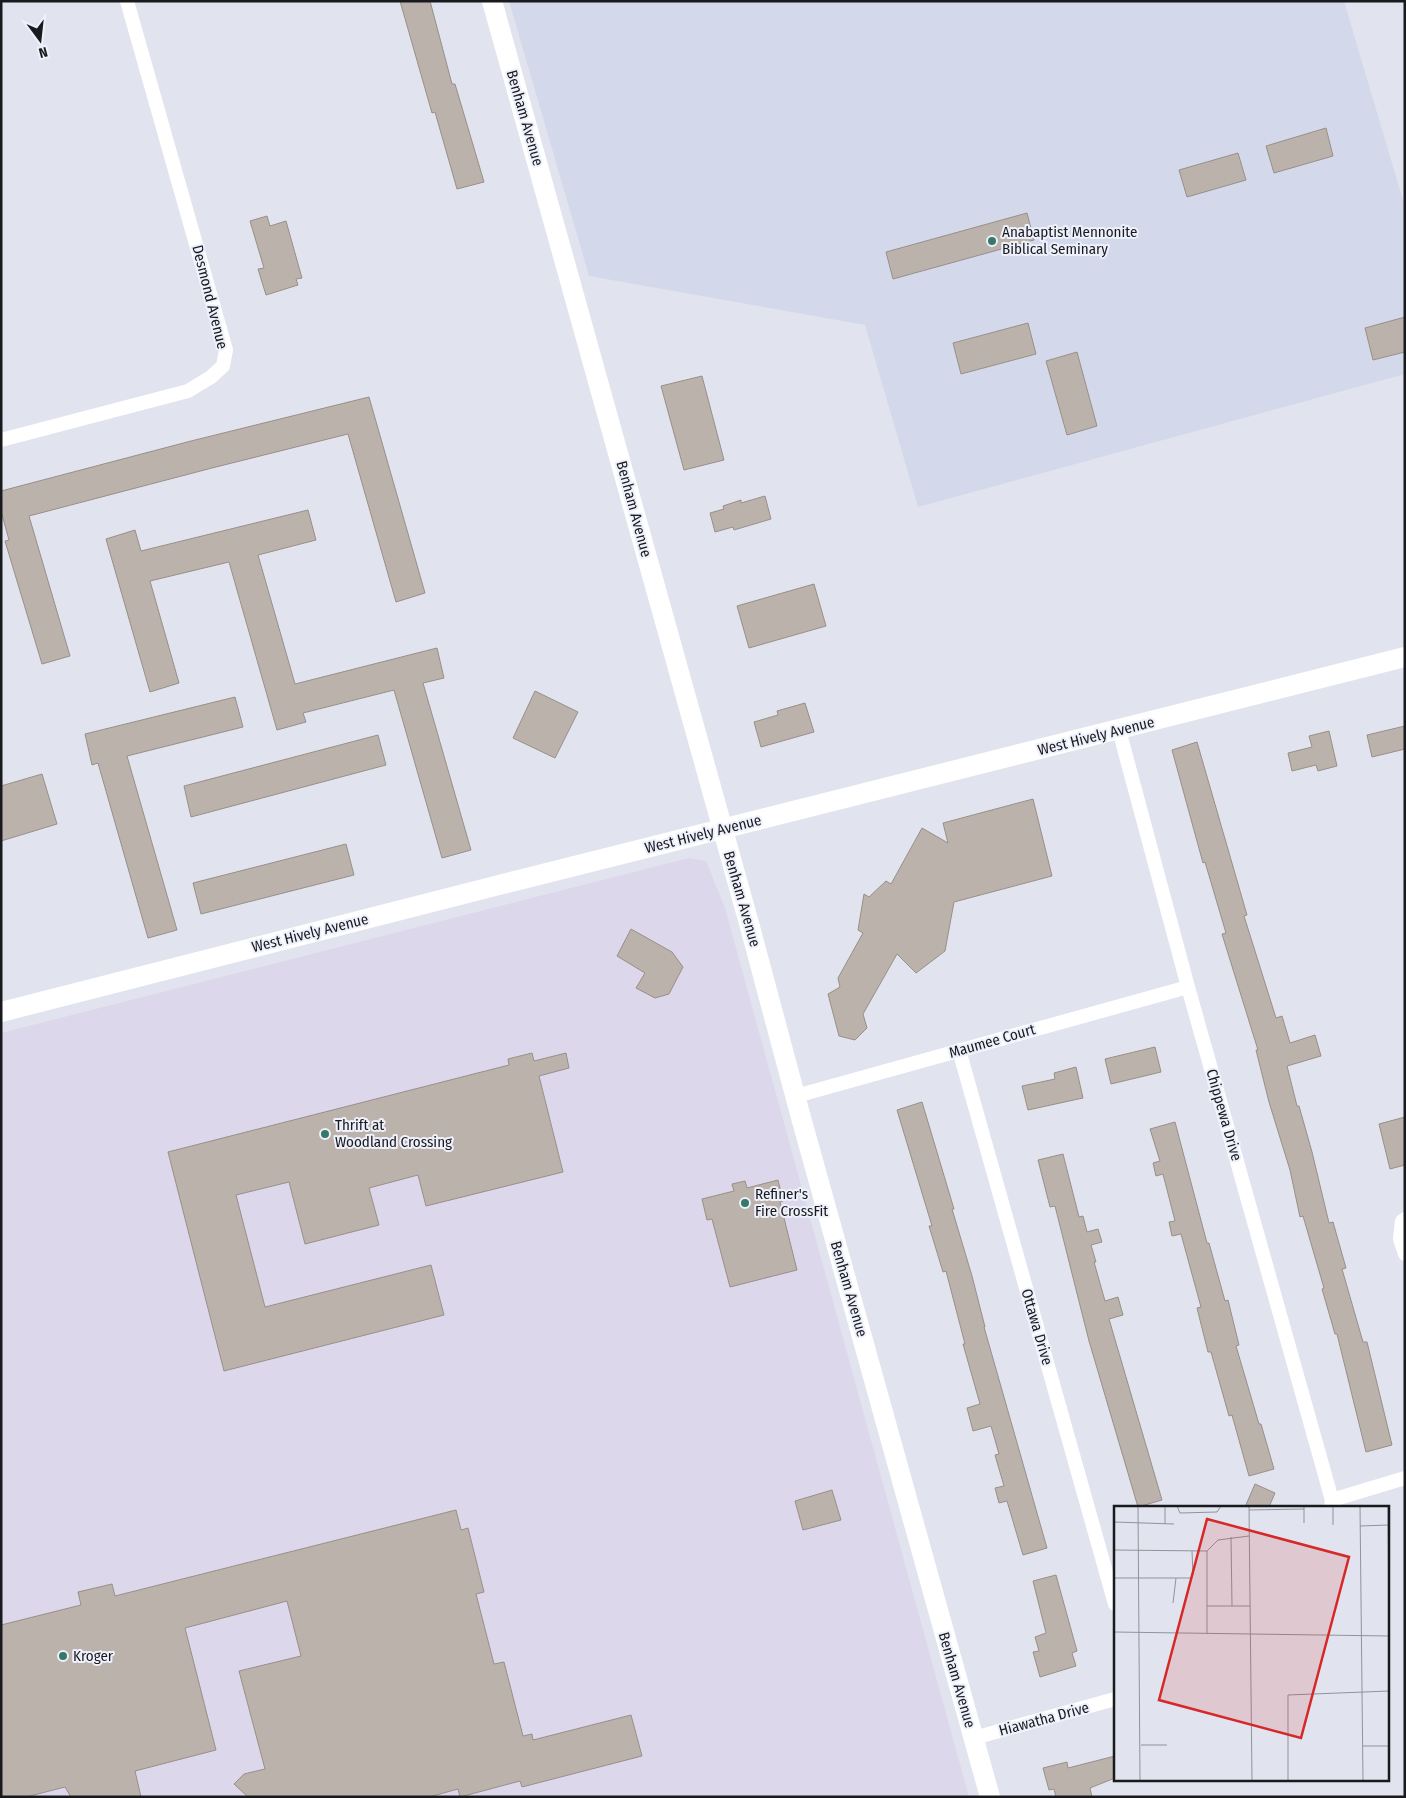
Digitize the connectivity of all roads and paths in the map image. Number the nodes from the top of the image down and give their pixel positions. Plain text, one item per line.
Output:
1 (127, 1) edge
2 (492, 1) edge
3 (1, 440) edge
4 (1405, 657) edge
5 (1119, 730) junction
6 (722, 829) junction
7 (1188, 987) junction
8 (1, 1012) edge
9 (960, 1050) junction
10 (796, 1096) junction
11 (1405, 1219) edge
12 (1405, 1254) edge
13 (1405, 1478) edge
14 (1332, 1503) edge
15 (1114, 1600) edge
16 (1114, 1699) edge
17 (974, 1738) junction
18 (990, 1797) edge

1 - 3 street, Desmond Avenue
2 - 6 main road, Benham Avenue
4 - 5 main road, West Hively Avenue
5 - 6 main road, West Hively Avenue
5 - 7 street, Chippewa Drive
6 - 8 main road, West Hively Avenue
6 - 10 main road, Benham Avenue
7 - 9 street, Maumee Court
7 - 14 street, Chippewa Drive
9 - 10 street, Maumee Court
9 - 15 street, Ottawa Drive
10 - 17 main road, Benham Avenue
11 - 12 street
13 - 14 street
16 - 17 street, Hiawatha Drive
17 - 18 main road, Benham Avenue

